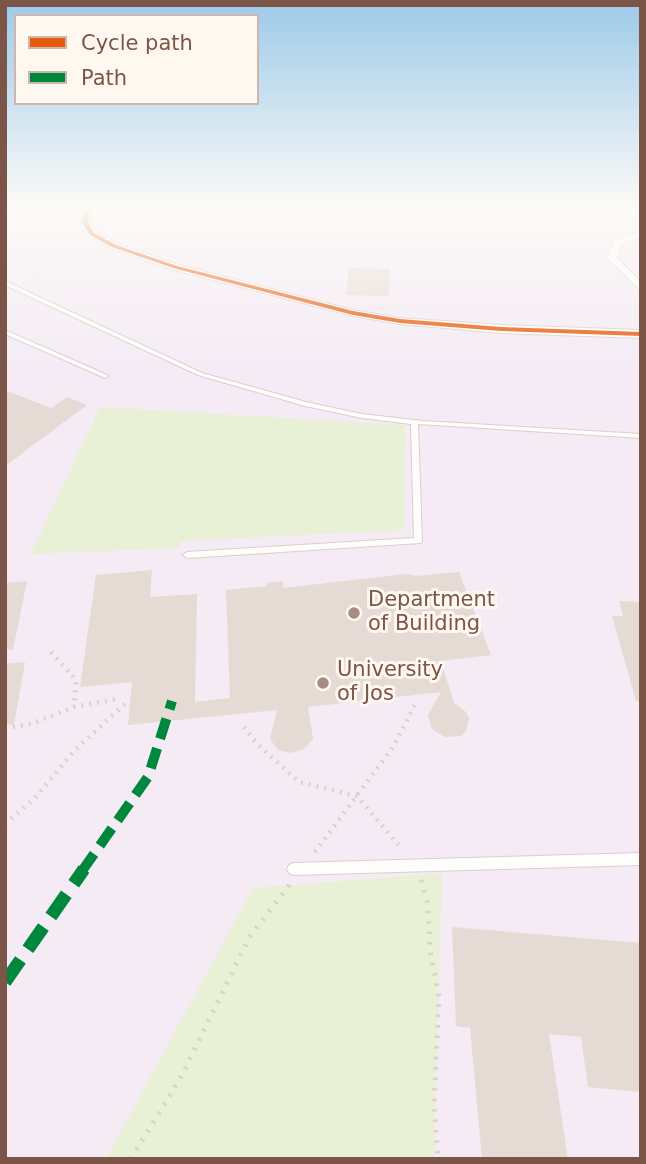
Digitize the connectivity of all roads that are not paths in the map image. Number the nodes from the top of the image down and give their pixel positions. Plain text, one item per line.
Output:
1 (159, 261) edge
2 (615, 261) edge
3 (5, 283) edge
4 (15, 288) junction
5 (641, 288) edge
6 (5, 293) edge
7 (5, 332) edge
8 (641, 334) edge
9 (105, 376) dead end
10 (414, 421) junction
11 (641, 436) edge
12 (187, 555) dead end
13 (641, 859) edge
14 (298, 869) road end

1 - 8 street
2 - 5 street
3 - 4 lane
4 - 6 lane
4 - 10 lane
7 - 9 lane
10 - 11 lane
10 - 12 lane
13 - 14 lane

